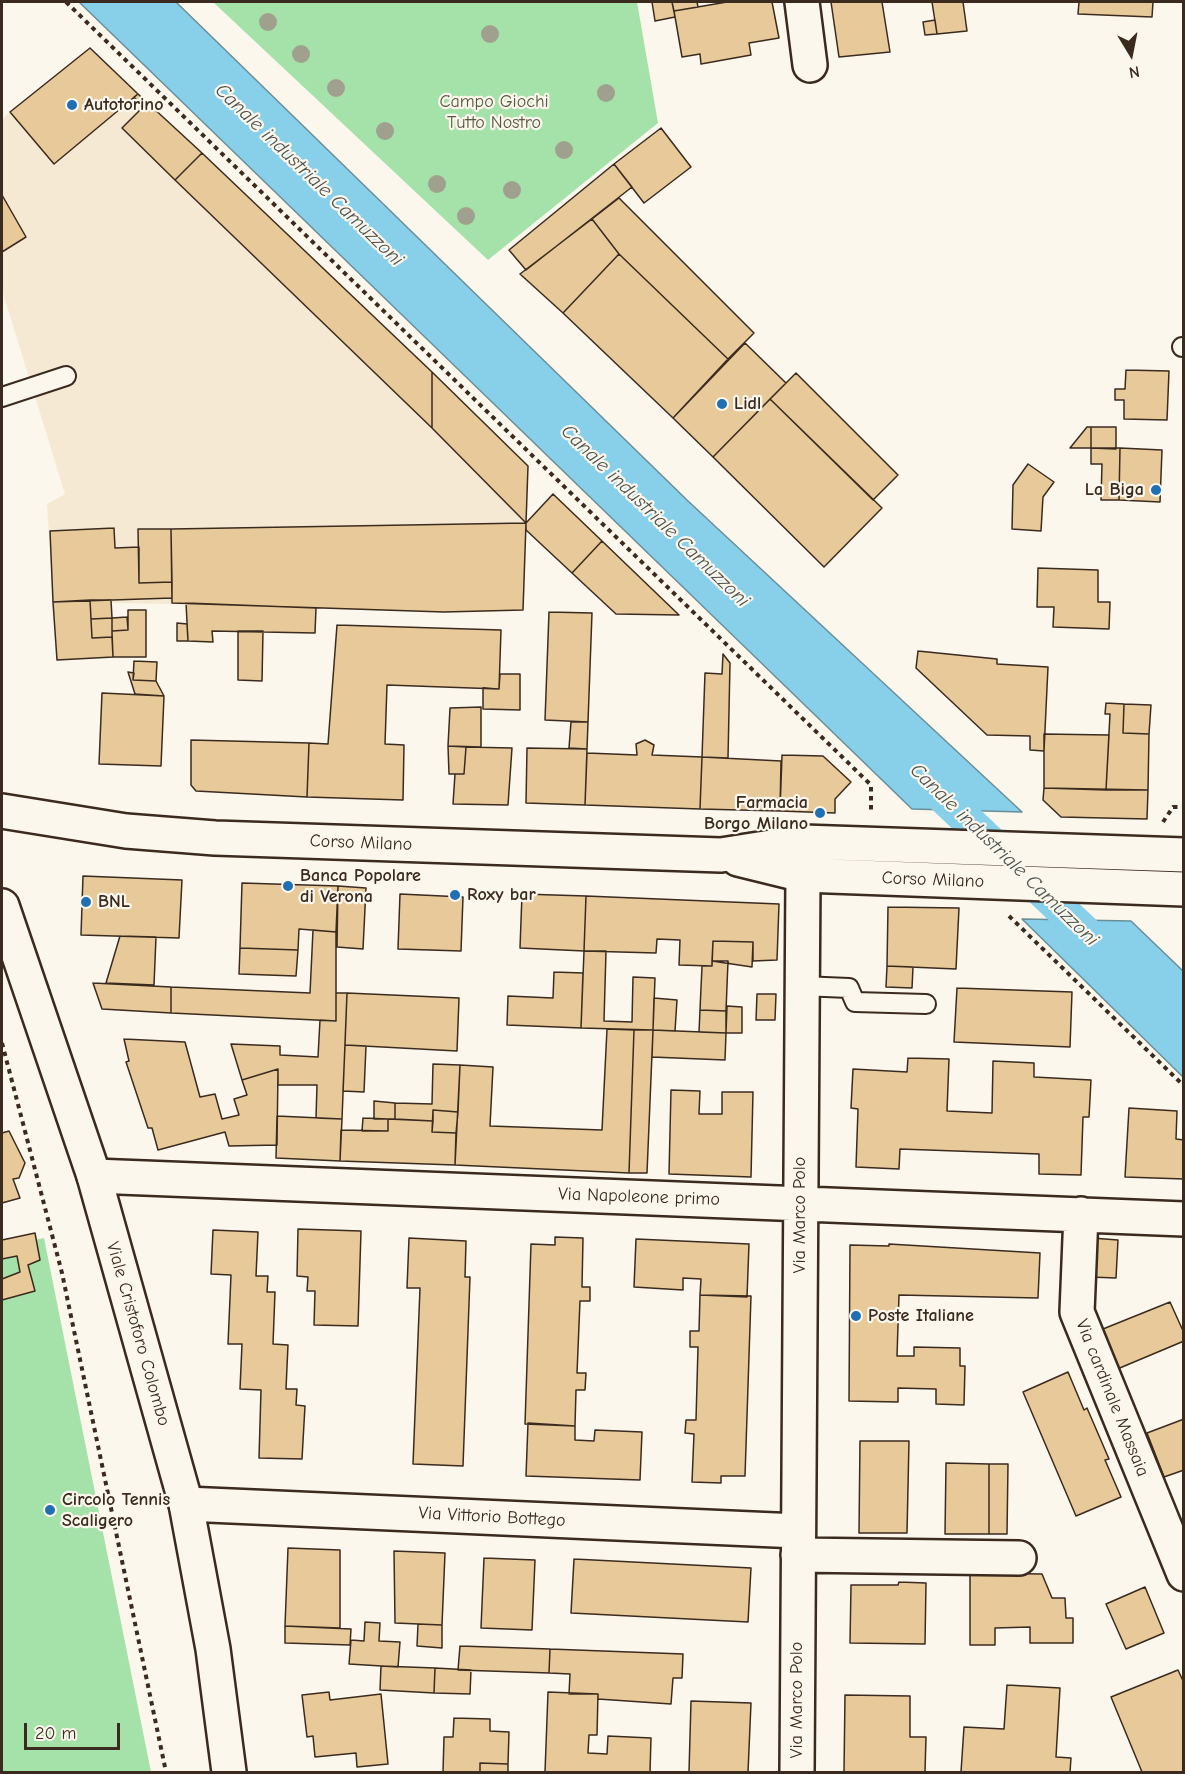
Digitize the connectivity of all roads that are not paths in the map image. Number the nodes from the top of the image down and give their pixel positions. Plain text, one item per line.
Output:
1 (802, 2) edge
2 (810, 65) dead end
3 (66, 376) dead end
4 (2, 397) edge
5 (2, 811) edge
6 (721, 855) junction
7 (1184, 855) edge
8 (803, 875) junction
9 (1184, 889) edge
10 (4, 922) edge
11 (801, 986) junction
12 (926, 1004) dead end
13 (94, 1176) junction
14 (800, 1203) junction
15 (1081, 1214) junction
16 (1184, 1219) edge
17 (186, 1504) junction
18 (798, 1543) junction
19 (1019, 1558) dead end
20 (1184, 1575) edge
21 (229, 1773) edge
22 (797, 1773) edge

1 - 2 street
3 - 4 lane
5 - 6 street, Corso Milano
6 - 7 street, Corso Milano
6 - 8 street, Corso Milano
8 - 9 street, Corso Milano
8 - 11 street, Via Marco Polo
10 - 13 street, Viale Cristoforo Colombo
11 - 12 lane
11 - 14 street, Via Marco Polo
13 - 14 street, Via Napoleone primo
13 - 17 street, Viale Cristoforo Colombo
14 - 15 street, Via Napoleone primo
14 - 18 street, Via Marco Polo
15 - 16 street, Via Napoleone primo
15 - 20 street, Via cardinale Massaia
17 - 18 street, Via Vittorio Bottego
17 - 21 street, Viale Cristoforo Colombo
18 - 19 street
18 - 22 street, Via Marco Polo

